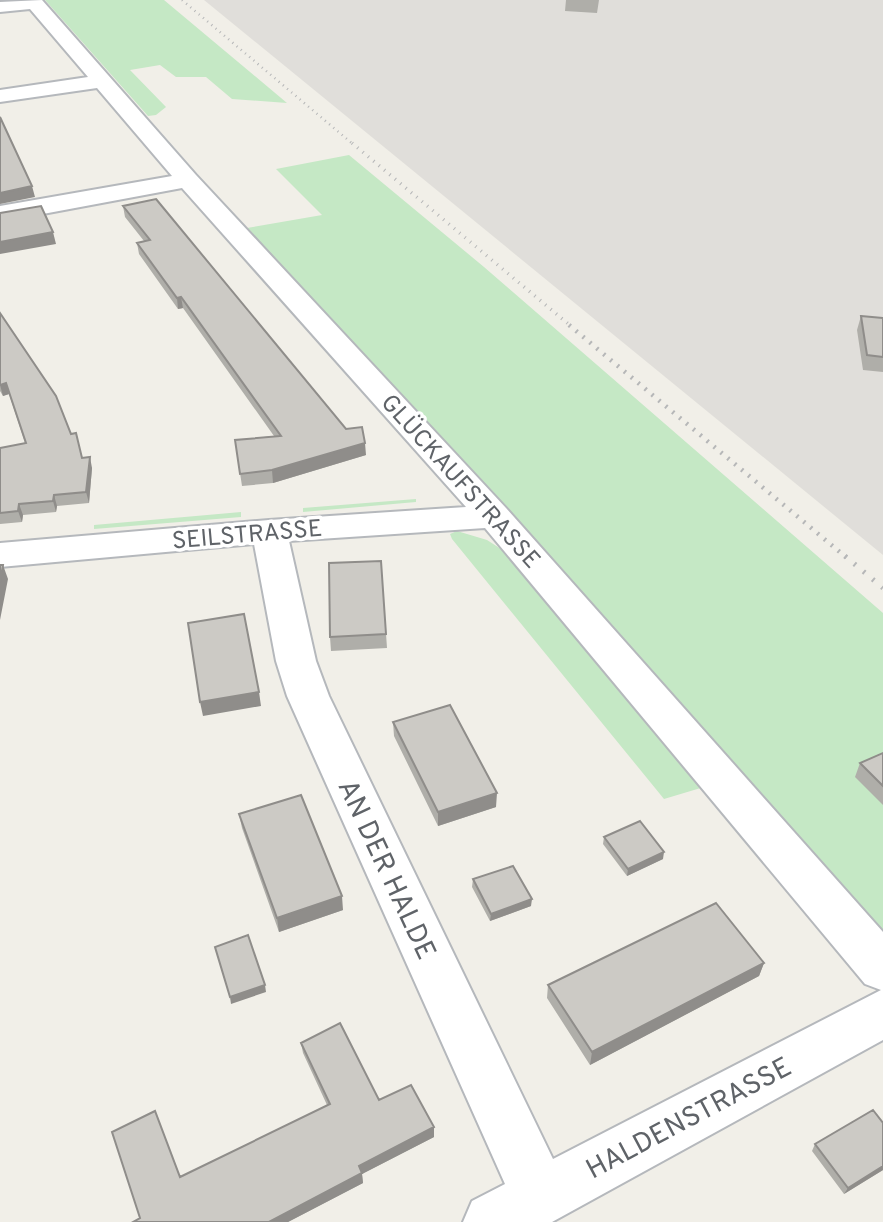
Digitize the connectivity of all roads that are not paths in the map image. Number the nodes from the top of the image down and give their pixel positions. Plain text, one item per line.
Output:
1 (33, 1) edge
2 (0, 7) edge
3 (99, 82) junction
4 (0, 96) edge
5 (188, 180) junction
6 (0, 214) edge
7 (494, 516) junction
8 (269, 531) junction
9 (0, 555) edge
10 (883, 968) edge
11 (883, 1013) edge
12 (540, 1196) junction
13 (493, 1222) edge

1 - 2 street
1 - 3 street, GLÜCKAUFSTRASSE
3 - 4 street
3 - 5 street, GLÜCKAUFSTRASSE
5 - 6 street
5 - 7 street, GLÜCKAUFSTRASSE
7 - 8 street, SEILSTRASSE
7 - 10 street, GLÜCKAUFSTRASSE
8 - 9 street, SEILSTRASSE
8 - 12 street, AN DER HALDE
11 - 12 street, HALDENSTRASSE
12 - 13 street, HALDENSTRASSE

